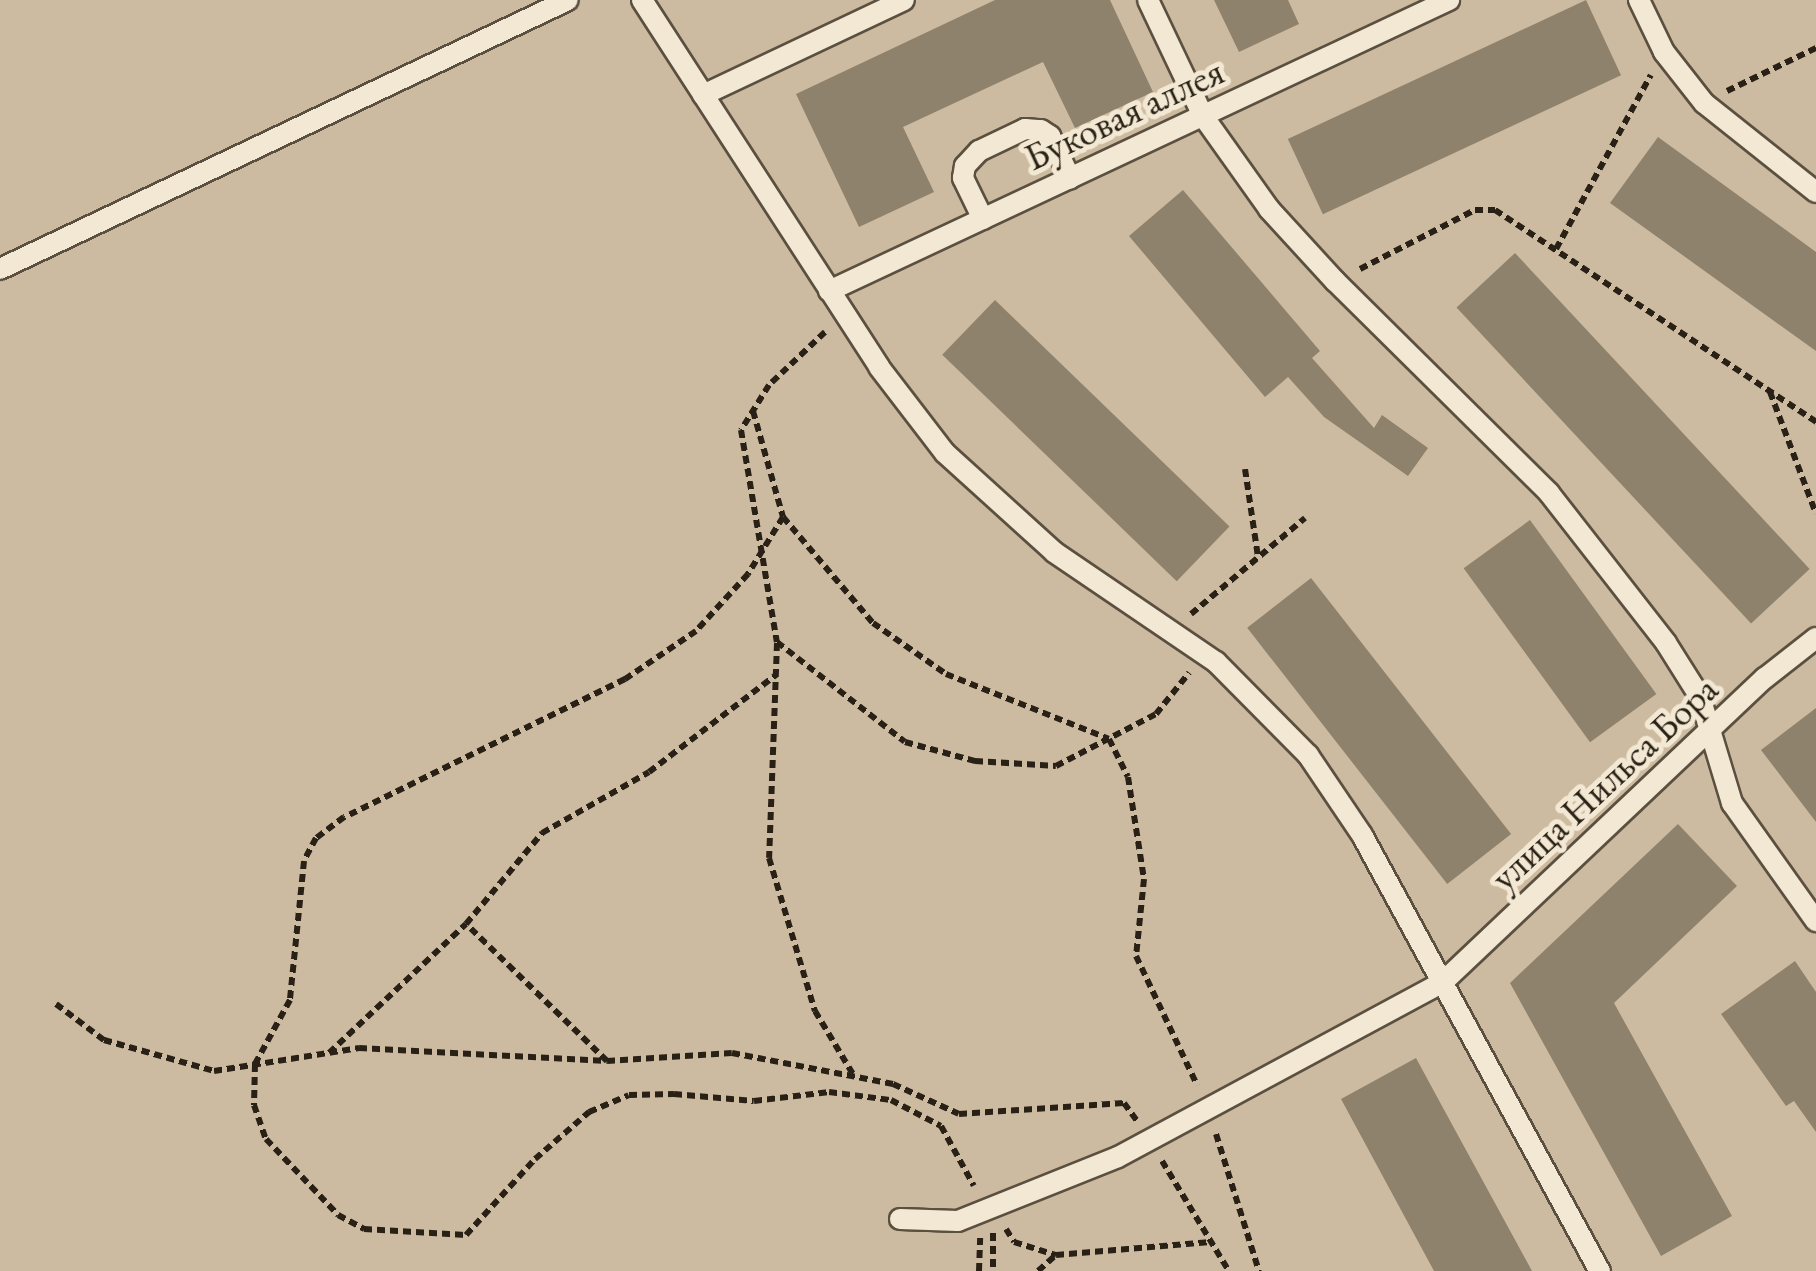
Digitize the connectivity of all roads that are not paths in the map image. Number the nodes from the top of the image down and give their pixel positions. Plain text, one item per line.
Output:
1 (568, 0) edge
2 (642, 0) edge
3 (904, 0) edge
4 (1148, 0) edge
5 (1449, 0) edge
6 (1639, 0) edge
7 (703, 94) junction
8 (1203, 116) junction
9 (1070, 178) junction
10 (1816, 192) edge
11 (982, 220) junction
12 (0, 269) edge
13 (829, 292) junction
14 (1816, 638) edge
15 (1709, 732) junction
16 (1816, 920) edge
17 (1443, 982) junction
18 (900, 1219) dead end
19 (1600, 1271) edge

1 - 12 lane
2 - 7 lane
3 - 7 lane
4 - 8 lane
5 - 8 lane, Буковая аллея
6 - 10 lane
7 - 13 lane
8 - 9 lane, Буковая аллея
8 - 15 lane
9 - 11 lane, Буковая аллея
9 - 11 lane
11 - 13 lane, Буковая аллея
13 - 17 lane
14 - 15 lane, улица Нильса Бора
15 - 16 lane
15 - 17 lane, улица Нильса Бора
17 - 18 lane, улица Нильса Бора
17 - 19 lane

